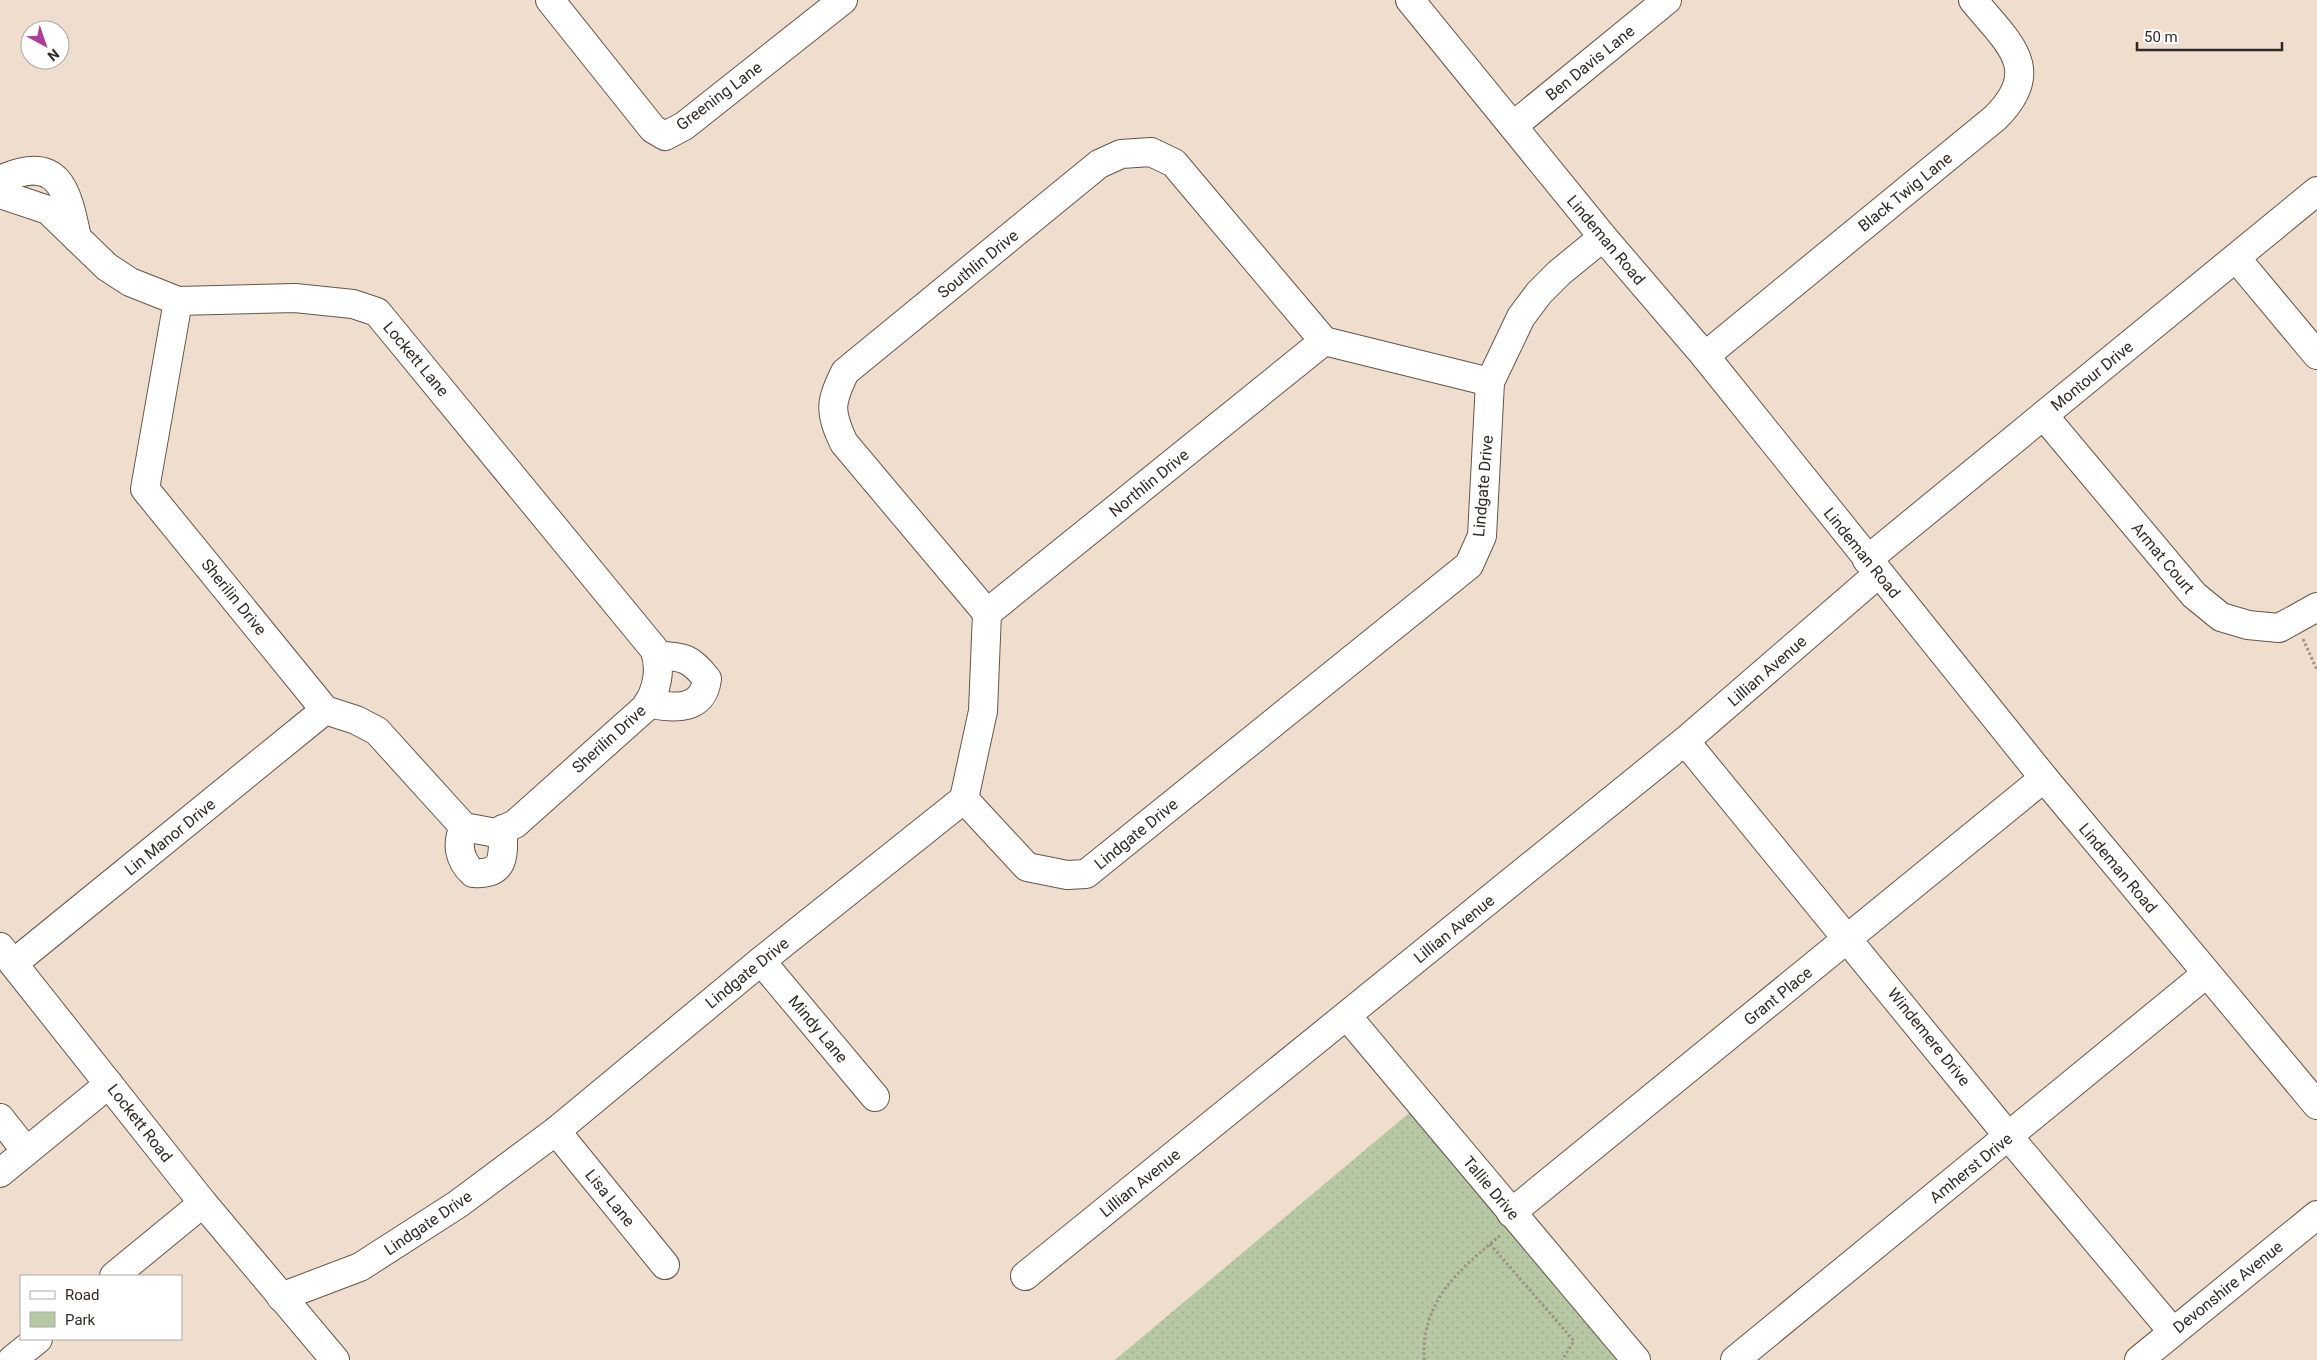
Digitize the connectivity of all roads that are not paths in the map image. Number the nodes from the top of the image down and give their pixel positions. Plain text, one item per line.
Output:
1 (550, 0) edge
2 (843, 0) edge
3 (1410, 0) edge
4 (1666, 0) edge
5 (1973, 0) edge
6 (1513, 126) junction
7 (0, 180) edge
8 (2317, 191) edge
9 (0, 194) edge
10 (1603, 236) junction
11 (77, 238) junction
12 (2236, 258) junction
13 (178, 301) junction
14 (1324, 341) junction
15 (2317, 355) edge
16 (1705, 356) junction
17 (1490, 382) junction
18 (2044, 416) junction
19 (1873, 567) junction
20 (987, 613) junction
21 (2306, 614) edge
22 (657, 667) junction
23 (648, 703) junction
24 (325, 710) junction
25 (1685, 741) junction
26 (2044, 778) junction
27 (964, 799) junction
28 (464, 827) junction
29 (503, 829) junction
30 (1849, 939) junction
31 (7, 955) edge
32 (761, 960) junction
33 (2206, 974) junction
34 (1347, 1016) junction
35 (109, 1084) junction
36 (875, 1097) dead end
37 (2317, 1105) edge
38 (0, 1118) edge
39 (556, 1131) junction
40 (2009, 1137) junction
41 (26, 1152) junction
42 (0, 1173) edge
43 (203, 1203) junction
44 (2317, 1215) edge
45 (1514, 1217) junction
46 (665, 1265) dead end
47 (115, 1275) edge
48 (1025, 1276) dead end
49 (281, 1297) junction
50 (2174, 1332) junction
51 (37, 1340) edge
52 (12, 1360) edge
53 (335, 1360) edge
54 (1636, 1360) edge
55 (1736, 1360) edge
56 (2140, 1360) edge

1 - 2 street, Greening Lane
3 - 6 street, Lindeman Road
4 - 6 street, Ben Davis Lane
5 - 16 street, Black Twig Lane
6 - 10 street, Lindeman Road
7 - 11 street
8 - 12 street, Montour Drive
9 - 11 street, Lockett Lane
10 - 16 street, Lindeman Road
10 - 17 street, Lindgate Drive
11 - 13 street, Lockett Lane
12 - 15 street
12 - 18 street, Montour Drive
13 - 22 street, Lockett Lane
13 - 24 street, Sherilin Drive
14 - 17 street
14 - 20 street, Northlin Drive
14 - 20 street, Southlin Drive
16 - 19 street, Lindeman Road
17 - 27 street, Lindgate Drive
18 - 19 street, Montour Drive
18 - 21 street, Armat Court
19 - 25 street, Lillian Avenue
19 - 26 street, Lindeman Road
20 - 27 street
22 - 23 street, Sherilin Drive
22 - 23 street
23 - 29 street, Sherilin Drive
24 - 28 street
24 - 31 street, Lin Manor Drive
25 - 30 street, Windemere Drive
25 - 34 street, Lillian Avenue
26 - 30 street, Grant Place
26 - 33 street, Lindeman Road
27 - 32 street, Lindgate Drive
28 - 29 street, Sherilin Drive
28 - 29 street
30 - 40 street, Windemere Drive
30 - 45 street, Grant Place
31 - 35 street, Lockett Road
32 - 36 street, Mindy Lane
32 - 39 street, Lindgate Drive
33 - 37 street, Lindeman Road
33 - 40 street, Amherst Drive
34 - 45 street, Tallie Drive
34 - 48 street, Lillian Avenue
35 - 41 street
35 - 43 street, Lockett Road
38 - 41 street
39 - 46 street, Lisa Lane
39 - 49 street, Lindgate Drive
40 - 50 street, Windemere Drive
40 - 55 street, Amherst Drive
41 - 42 street
43 - 47 street
43 - 49 street, Lockett Road
44 - 50 street, Devonshire Avenue
45 - 54 street, Tallie Drive
49 - 53 street, Lockett Road
50 - 56 street, Devonshire Avenue
51 - 52 street

